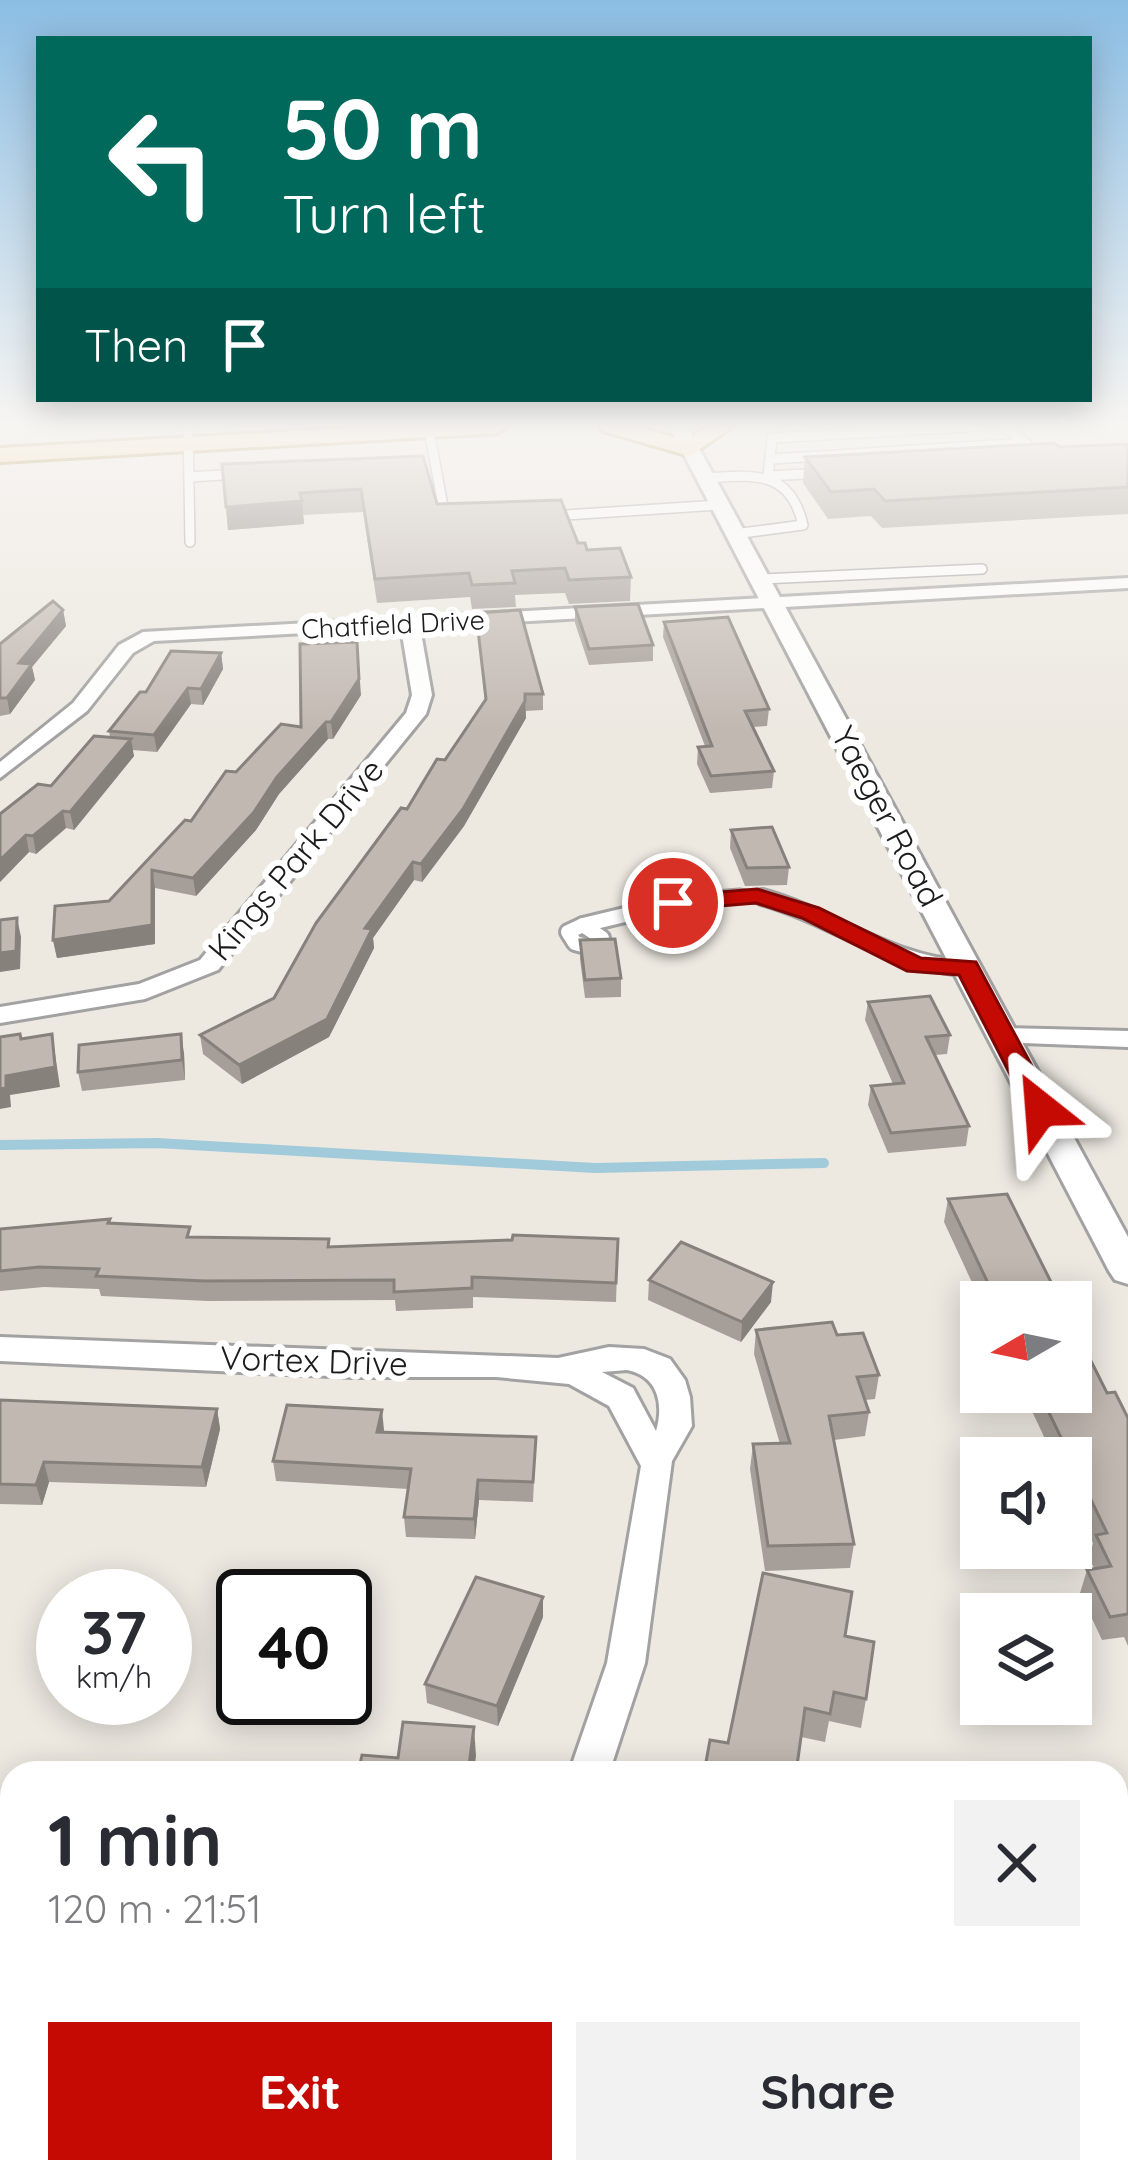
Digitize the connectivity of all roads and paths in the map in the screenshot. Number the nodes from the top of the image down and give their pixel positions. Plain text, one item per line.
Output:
1 (190, 528) edge
2 (732, 528) edge
3 (781, 528) edge
4 (735, 534) junction
5 (190, 542) dead end
6 (982, 569) dead end
7 (1128, 583) edge
8 (765, 590) junction
9 (410, 623) junction
10 (0, 772) edge
11 (583, 925) dead end
12 (968, 968) junction
13 (0, 1015) edge
14 (1001, 1036) junction
15 (1128, 1039) edge
16 (1128, 1271) edge
17 (0, 1349) edge
18 (558, 1371) junction
19 (655, 1460) junction
20 (593, 1761) edge

1 - 5 lane
2 - 4 street, Yaeger Road
3 - 4 lane
4 - 8 street, Yaeger Road
6 - 8 lane
7 - 8 street, Chatfield Drive
8 - 9 street, Chatfield Drive
8 - 12 street, Yaeger Road
9 - 10 street, Chatfield Drive
9 - 13 street, Kings Park Drive
11 - 12 lane
12 - 14 street, Yaeger Road
14 - 15 street
14 - 16 street, Yaeger Road
17 - 18 street, Vortex Drive
18 - 19 street, Vortex Drive
18 - 19 street
19 - 20 street

